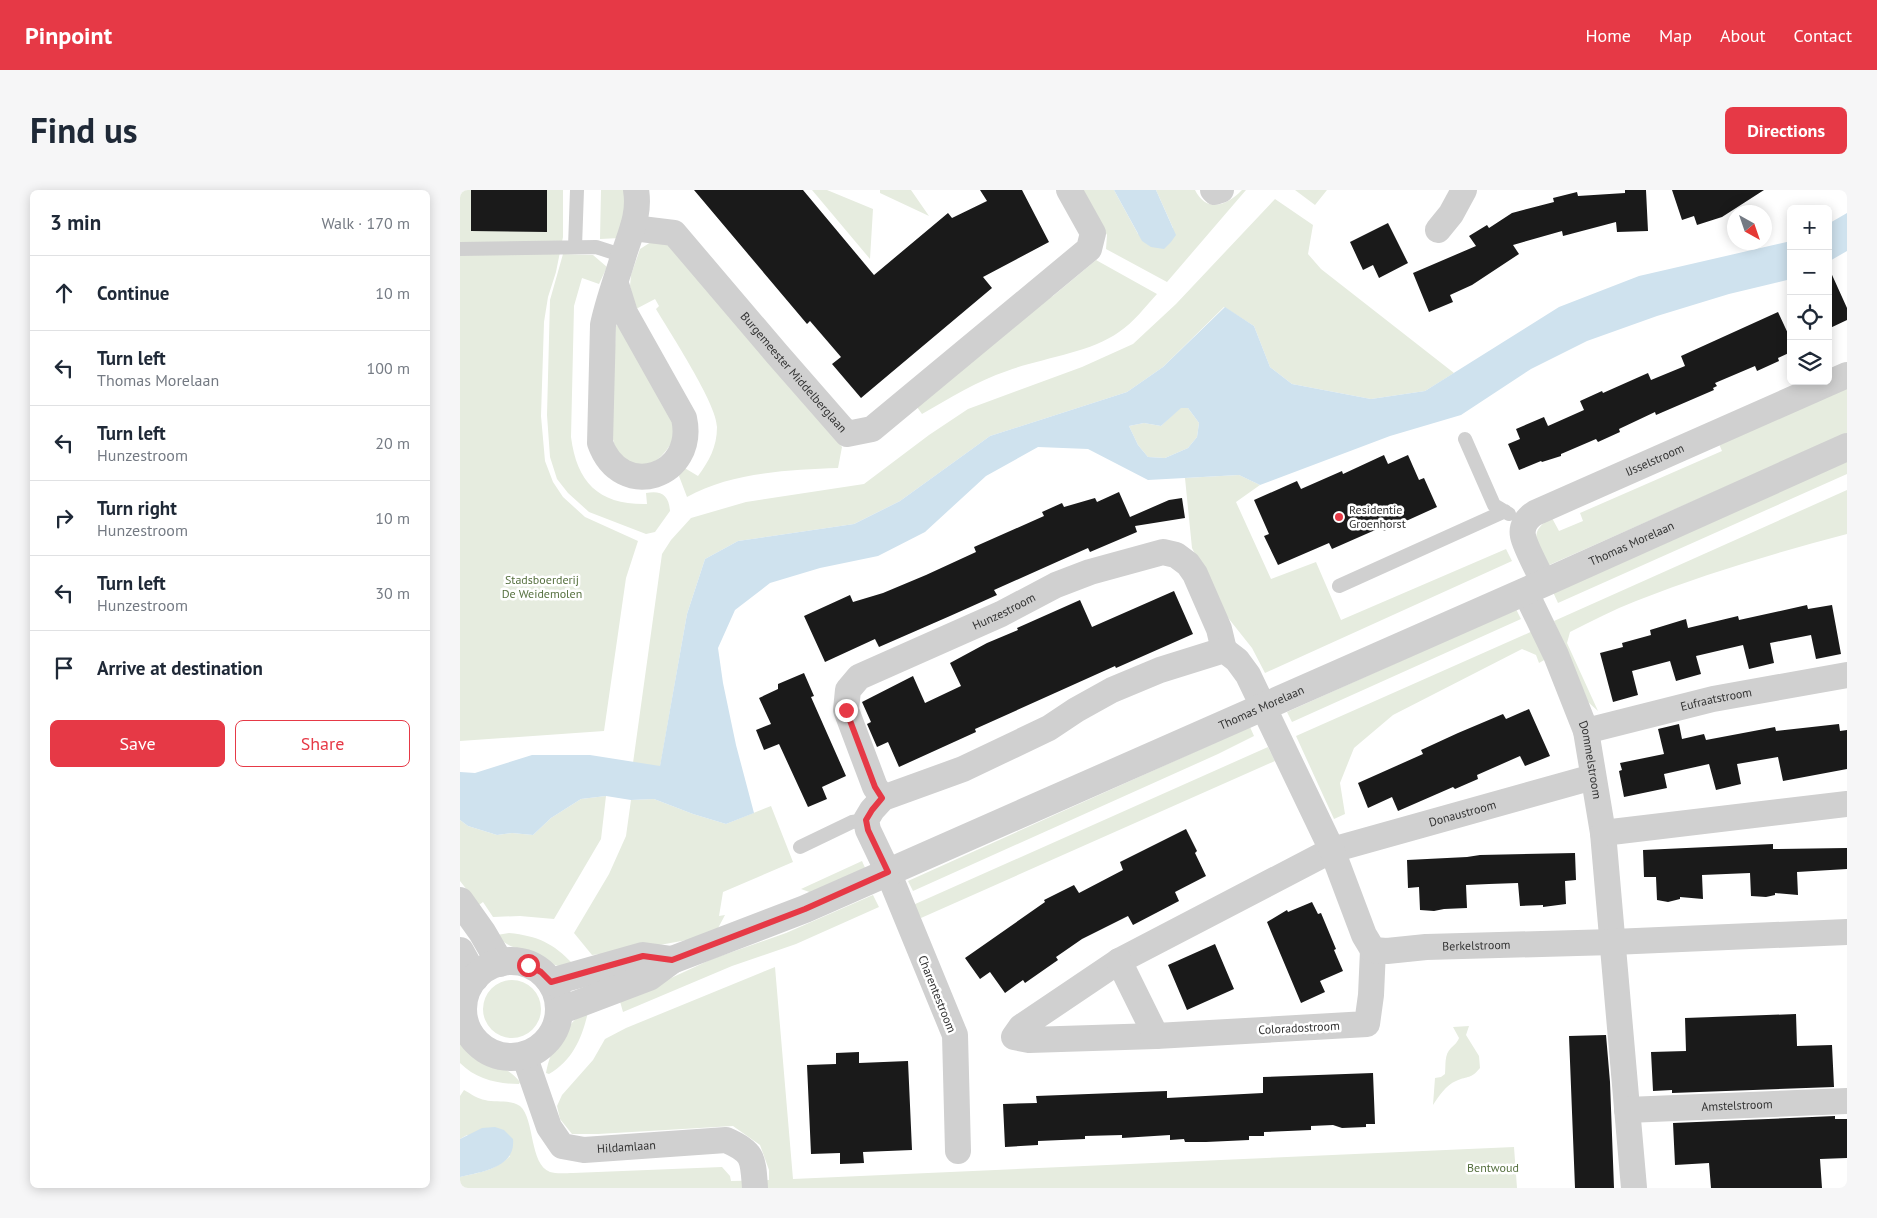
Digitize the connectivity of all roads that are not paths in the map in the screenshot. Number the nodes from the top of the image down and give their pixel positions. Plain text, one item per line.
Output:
1 (577, 190) edge
2 (636, 190) edge
3 (1069, 190) edge
4 (1213, 190) edge
5 (1221, 190) edge
6 (1464, 190) edge
7 (633, 228) junction
8 (1438, 230) dead end
9 (575, 247) junction
10 (460, 249) edge
11 (624, 256) junction
12 (616, 284) junction
13 (1847, 375) edge
14 (1465, 439) dead end
15 (1847, 447) edge
16 (1514, 518) junction
17 (1339, 586) dead end
18 (1535, 587) junction
19 (1224, 650) junction
20 (1847, 675) edge
21 (1264, 707) junction
22 (1586, 731) junction
23 (1593, 777) junction
24 (882, 798) junction
25 (1847, 804) edge
26 (866, 820) junction
27 (1603, 833) junction
28 (800, 846) dead end
29 (1332, 850) junction
30 (888, 872) junction
31 (460, 901) edge
32 (1847, 932) edge
33 (1613, 942) junction
34 (460, 950) edge
35 (1373, 950) junction
36 (672, 960) junction
37 (1120, 961) junction
38 (500, 963) junction
39 (475, 978) junction
40 (551, 982) junction
41 (559, 1011) junction
42 (1156, 1036) junction
43 (524, 1055) junction
44 (1847, 1101) edge
45 (1627, 1110) junction
46 (958, 1151) dead end
47 (755, 1188) edge
48 (1634, 1188) edge

1 - 9 lane
2 - 7 street
3 - 7 street, Burgemeester Middelberglaan
4 - 5 street
6 - 8 street
7 - 11 street
9 - 10 lane
9 - 11 lane
11 - 12 street
12 - 12 street
13 - 16 street, IJsselstroom
14 - 16 lane
15 - 18 street, Thomas Morelaan
16 - 17 lane
16 - 18 street
18 - 21 street, Thomas Morelaan
18 - 22 street, Dommelstroom
19 - 21 street
19 - 24 street
19 - 24 street, Hunzestroom
20 - 22 street, Eufraatstroom
21 - 29 street
21 - 30 street, Thomas Morelaan
22 - 23 street, Dommelstroom
23 - 27 street, Dommelstroom
23 - 29 street, Donaustroom
24 - 26 street
25 - 27 street
26 - 28 lane
26 - 30 street
27 - 33 street, Dommelstroom
29 - 35 street
29 - 37 street, Coloradostroom
30 - 36 street, Thomas Morelaan
30 - 46 street, Charentestroom
31 - 38 street
32 - 33 street, Berkelstroom
33 - 35 street, Berkelstroom
33 - 45 street
34 - 39 street
35 - 42 street, Coloradostroom
36 - 40 street, Thomas Morelaan
36 - 41 street, Thomas Morelaan
37 - 42 street
37 - 42 street, Coloradostroom
38 - 39 street
38 - 40 street
39 - 43 street
40 - 41 street
41 - 43 street
43 - 47 street, Hildamlaan
44 - 45 street, Amstelstroom
45 - 48 street

